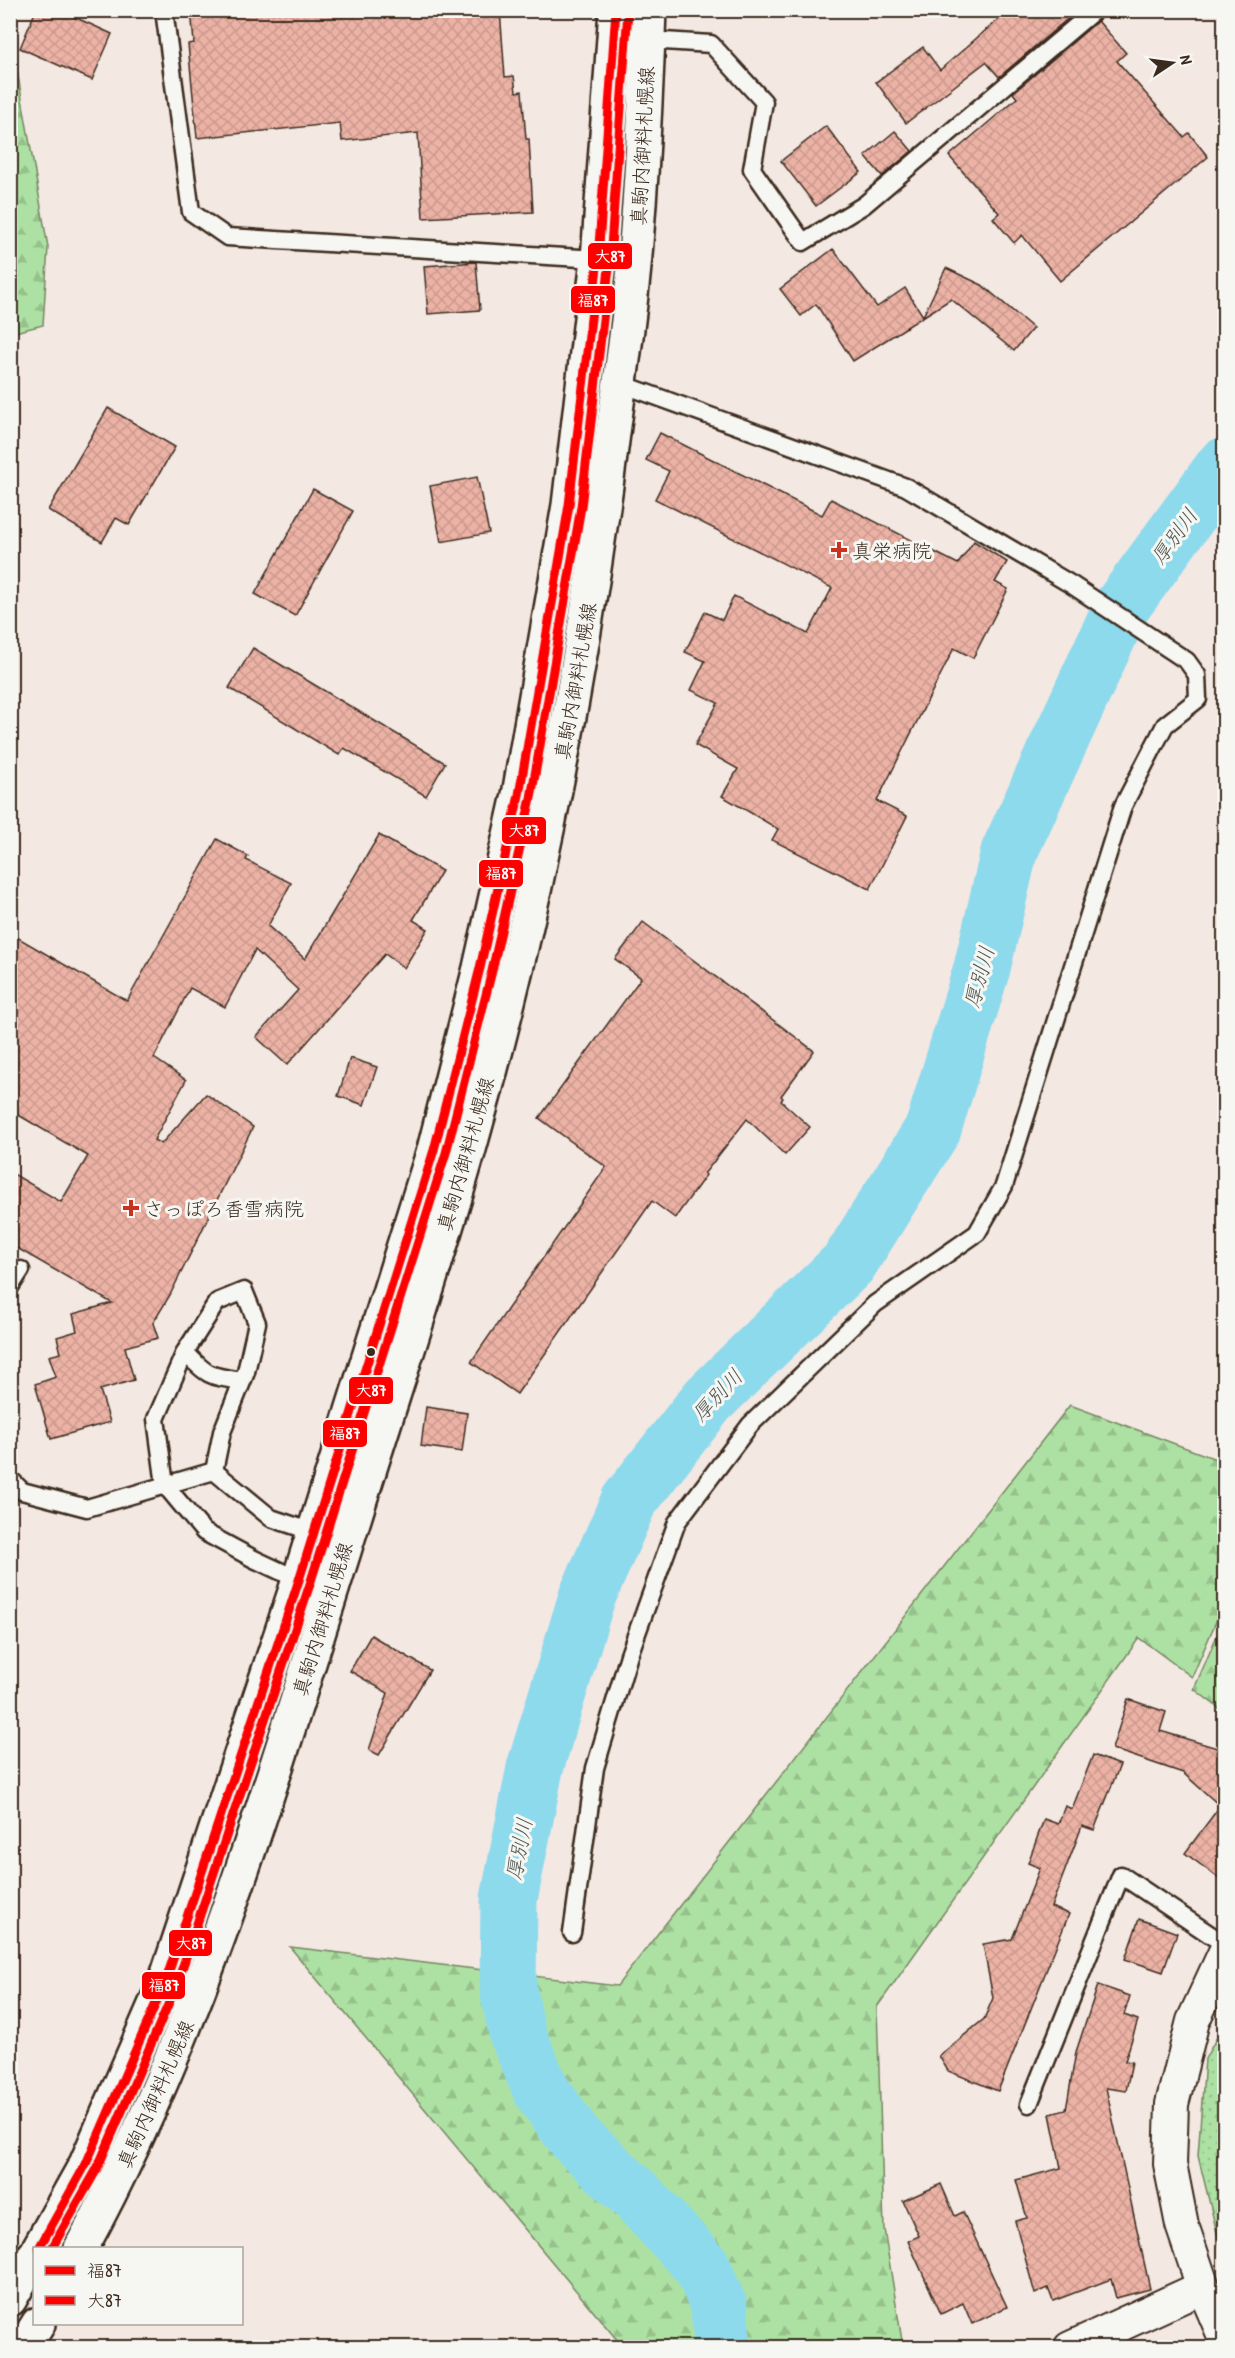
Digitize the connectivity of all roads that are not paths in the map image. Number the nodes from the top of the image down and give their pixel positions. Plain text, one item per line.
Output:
1 (164, 10) edge
2 (616, 10) edge
3 (1095, 10) edge
4 (648, 25) edge
5 (598, 259) junction
6 (620, 383) junction
7 (21, 1270) dead end
8 (10, 1287) edge
9 (185, 1352) junction
10 (242, 1381) junction
11 (214, 1471) junction
12 (10, 1479) edge
13 (165, 1485) junction
14 (313, 1532) junction
15 (299, 1580) junction
16 (572, 1933) dead end
17 (1224, 1944) edge
18 (1224, 1954) edge
19 (1029, 2104) dead end
20 (40, 2247) edge
21 (82, 2247) edge
22 (33, 2258) edge
23 (1203, 2287) junction
24 (10, 2299) edge
25 (37, 2325) edge
26 (1224, 2336) edge
27 (23, 2348) edge
28 (1070, 2348) edge

1 - 5 lane
2 - 5 main road, 真駒内御料札幌線
3 - 4 lane
4 - 6 main road, 真駒内御料札幌線
5 - 14 main road, 真駒内御料札幌線
6 - 16 lane
6 - 21 main road, 真駒内御料札幌線
7 - 8 lane
9 - 10 lane
9 - 10 lane
9 - 13 lane
10 - 11 lane
11 - 13 lane
11 - 14 lane
12 - 13 lane
13 - 15 lane
14 - 15 main road, 真駒内御料札幌線
15 - 20 main road, 真駒内御料札幌線
17 - 19 lane
18 - 23 street
22 - 24 main road
23 - 26 street
23 - 28 street
25 - 27 main road

